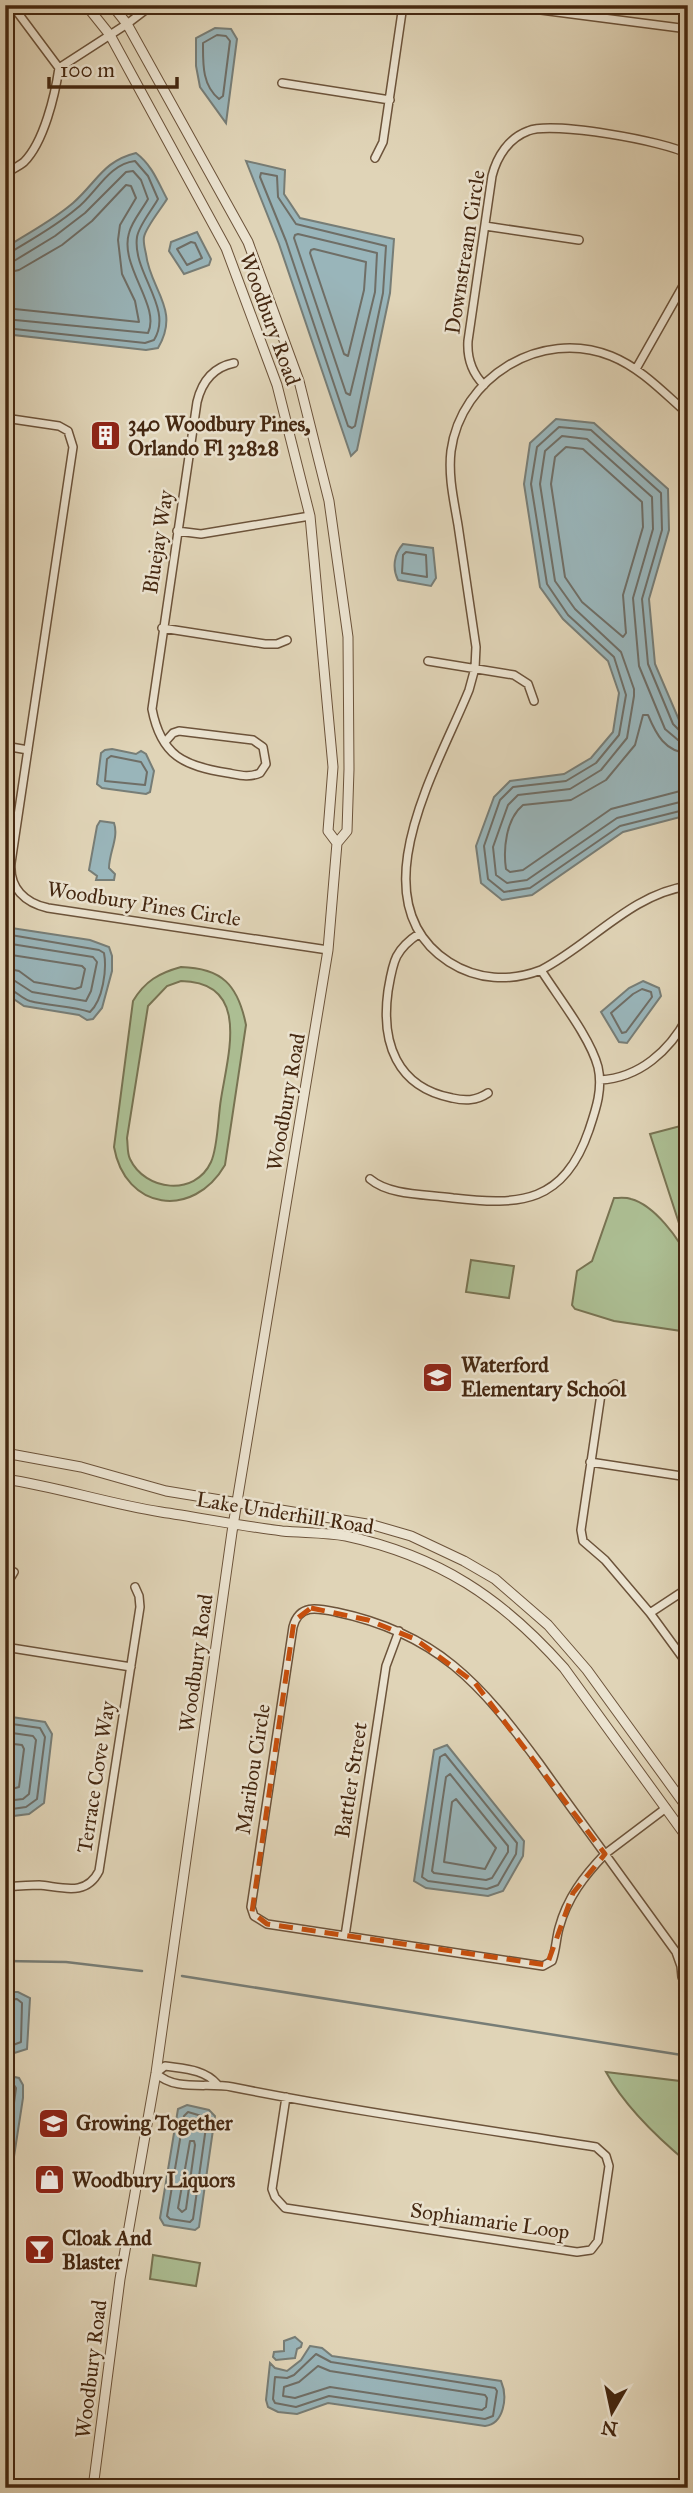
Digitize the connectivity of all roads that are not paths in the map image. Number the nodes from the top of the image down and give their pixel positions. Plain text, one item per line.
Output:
1 (86, 5) edge
2 (112, 5) edge
3 (152, 5) edge
4 (403, 5) edge
5 (536, 5) edge
6 (14, 7) edge
7 (5, 17) edge
8 (127, 24) junction
9 (688, 29) edge
10 (110, 35) junction
11 (59, 68) junction
12 (282, 83) dead end
13 (390, 100) junction
14 (688, 154) edge
15 (374, 158) dead end
16 (5, 174) edge
17 (485, 226) junction
18 (579, 240) dead end
19 (688, 277) edge
20 (234, 363) dead end
21 (636, 369) junction
22 (484, 385) junction
23 (688, 414) edge
24 (5, 418) edge
25 (310, 516) junction
26 (177, 531) junction
27 (162, 628) junction
28 (287, 640) dead end
29 (428, 661) dead end
30 (475, 668) junction
31 (534, 701) dead end
32 (165, 742) junction
33 (5, 746) edge
34 (28, 750) junction
35 (337, 843) junction
36 (688, 886) edge
37 (420, 933) junction
38 (328, 950) junction
39 (541, 970) junction
40 (688, 1016) edge
41 (600, 1080) junction
42 (488, 1093) dead end
43 (370, 1179) dead end
44 (615, 1384) dead end
45 (5, 1453) edge
46 (590, 1462) junction
47 (688, 1477) edge
48 (5, 1479) edge
49 (237, 1502) junction
50 (234, 1524) junction
51 (14, 1572) dead end
52 (5, 1587) edge
53 (135, 1587) dead end
54 (688, 1588) edge
55 (650, 1612) junction
56 (399, 1631) junction
57 (5, 1647) edge
58 (688, 1665) edge
59 (131, 1667) junction
60 (684, 1795) edge
61 (666, 1808) junction
62 (688, 1809) edge
63 (688, 1839) edge
64 (605, 1854) junction
65 (5, 1887) edge
66 (345, 1936) junction
67 (682, 1978) dead end
68 (156, 2073) junction
69 (217, 2084) junction
70 (286, 2098) junction
71 (93, 2488) edge

1 - 10 street, Woodbury Road
2 - 8 street, Woodbury Road
3 - 8 street
4 - 13 street
5 - 9 street
6 - 7 street
6 - 11 street
8 - 10 street
8 - 35 street, Woodbury Road
10 - 11 street
10 - 25 street, Woodbury Road
11 - 16 street
12 - 13 street
13 - 15 street
14 - 17 street, Downstream Circle
17 - 18 street
17 - 22 street, Downstream Circle
19 - 21 street
20 - 26 street, Bluejay Way
21 - 22 street
21 - 23 street
22 - 30 street
24 - 34 street, Woodbury Pines Circle
25 - 26 street
25 - 35 street, Woodbury Road
26 - 27 street, Bluejay Way
27 - 28 street
27 - 32 street, Bluejay Way
29 - 30 street
30 - 31 street
30 - 37 street
32 - 32 street, Bluejay Way
33 - 34 street
34 - 38 street, Woodbury Pines Circle
35 - 38 street, Woodbury Road
36 - 39 street
37 - 39 street
37 - 42 street
38 - 49 street, Woodbury Road
39 - 41 street
40 - 41 street
41 - 43 street
44 - 46 street
45 - 49 street, Lake Underhill Road
46 - 47 street
46 - 55 street
48 - 50 street, Lake Underhill Road
49 - 50 street, Woodbury Road
49 - 60 street, Lake Underhill Road
50 - 61 street, Lake Underhill Road
50 - 68 street, Woodbury Road
51 - 52 street
53 - 59 street, Terrace Cove Way
54 - 55 street
55 - 58 street
56 - 64 street, Maribou Circle
56 - 66 street, Battler Street
56 - 66 street, Maribou Circle
57 - 59 street
59 - 65 street, Terrace Cove Way
60 - 61 street, Maribou Circle
60 - 62 street, Lake Underhill Road
61 - 63 street, Lake Underhill Road
61 - 64 street, Maribou Circle
64 - 66 street, Maribou Circle
64 - 67 street
68 - 69 street, Sophiamarie Loop
68 - 69 street, Sophiamarie Loop
68 - 71 street, Woodbury Road
69 - 70 street, Sophiamarie Loop
70 - 70 street, Sophiamarie Loop

